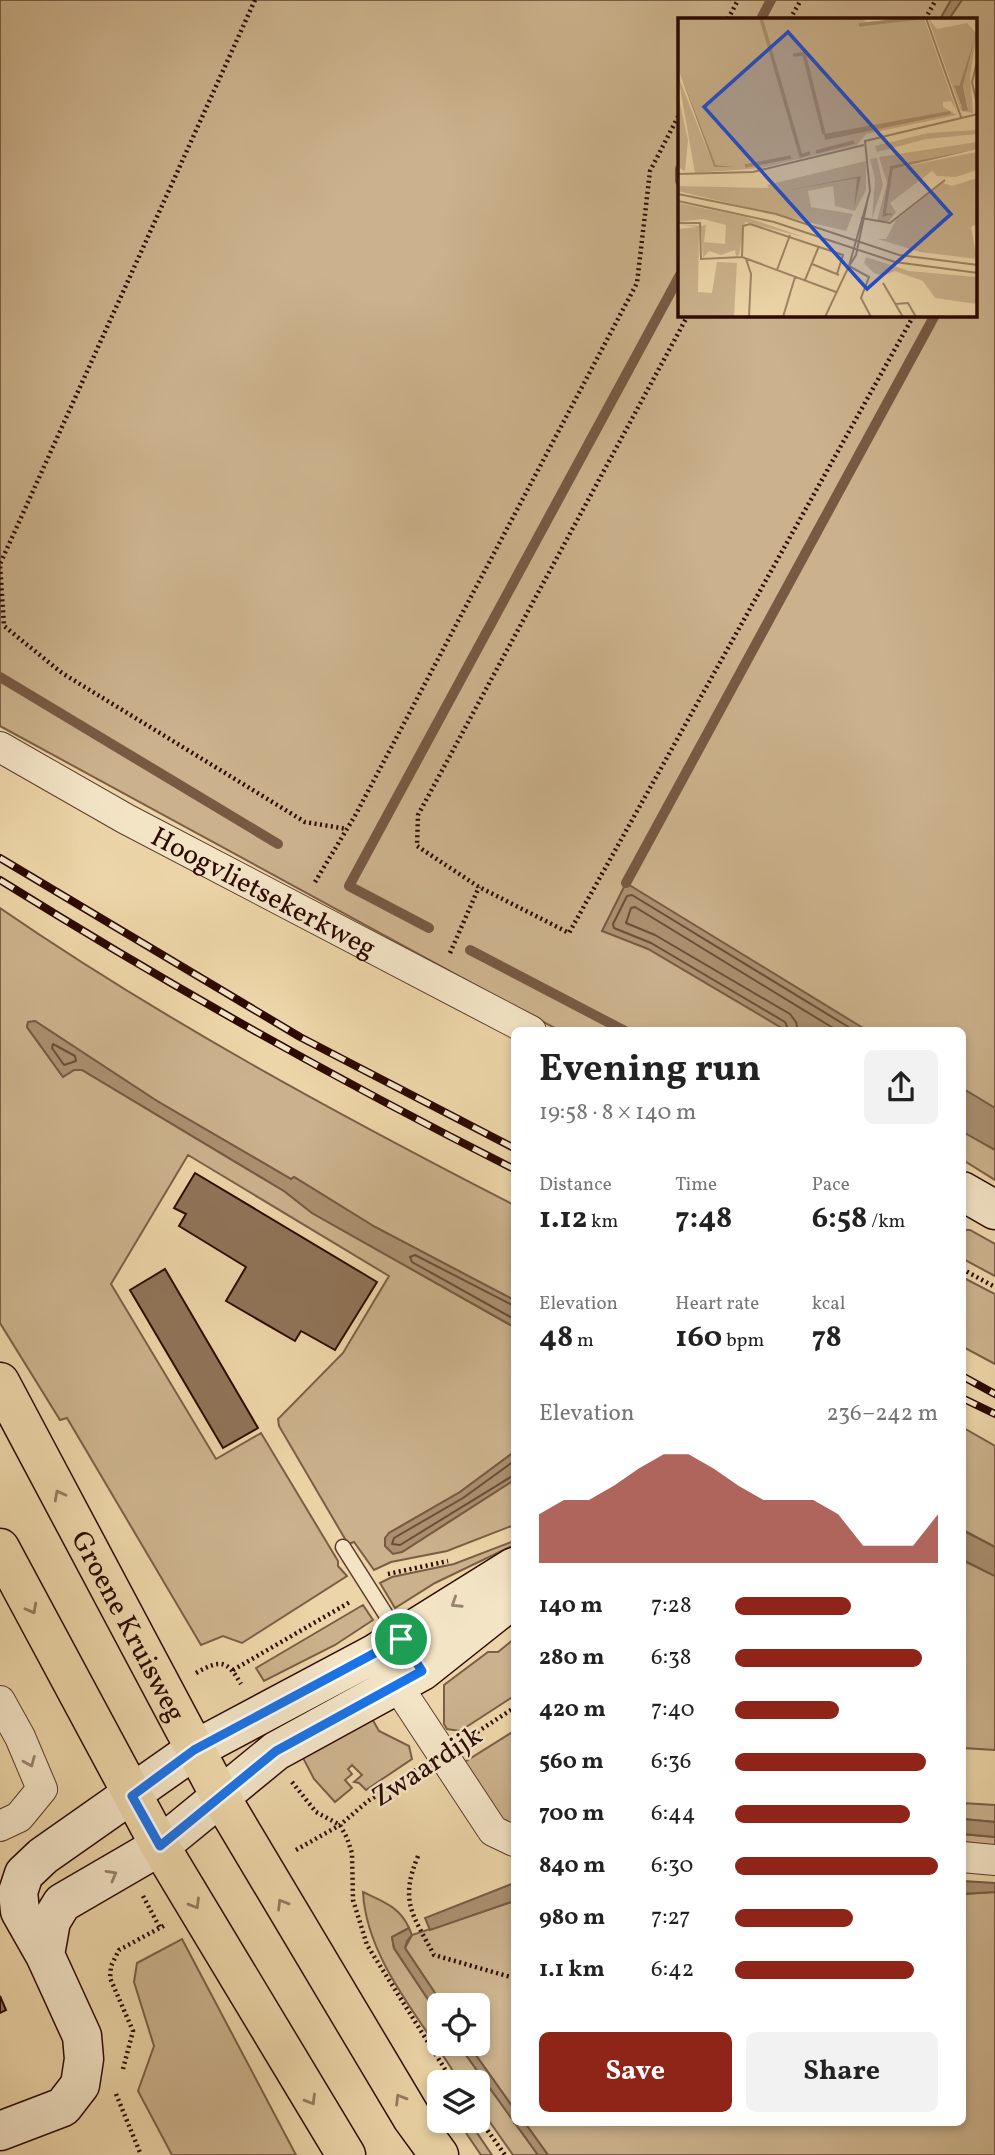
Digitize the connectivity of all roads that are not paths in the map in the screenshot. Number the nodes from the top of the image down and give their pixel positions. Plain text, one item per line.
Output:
1 (0, 747) edge
2 (523, 1027) edge
3 (966, 1193) edge
4 (995, 1210) edge
5 (0, 1382) edge
6 (343, 1547) dead end
7 (0, 1548) edge
8 (511, 1570) edge
9 (511, 1600) edge
10 (404, 1666) junction
11 (0, 1701) edge
12 (194, 1750) junction
13 (132, 1796) junction
14 (220, 1796) junction
15 (0, 1826) edge
16 (511, 1840) edge
17 (160, 1846) junction
18 (966, 1857) edge
19 (995, 1860) edge
20 (9, 1893) edge
21 (62, 1903) junction
22 (45, 1955) junction
23 (0, 2131) edge
24 (346, 2155) edge
25 (439, 2155) edge

1 - 2 street, Hoogvlietsekerkweg
3 - 4 street
12 -> 5 main road, Groene Kruisweg
6 - 10 lane
7 -> 13 main road
8 -> 10 street
9 - 10 street
10 - 12 street
10 - 14 street
10 - 16 street
11 -> 15 street
12 - 13 street
12 - 14 main road, Groene Kruisweg
13 - 17 main road
13 - 20 street
14 - 17 street
25 -> 14 main road, Groene Kruisweg
21 -> 17 street
17 -> 24 main road
18 - 19 street
20 - 21 street
20 - 22 street
21 - 22 street
22 - 23 street

